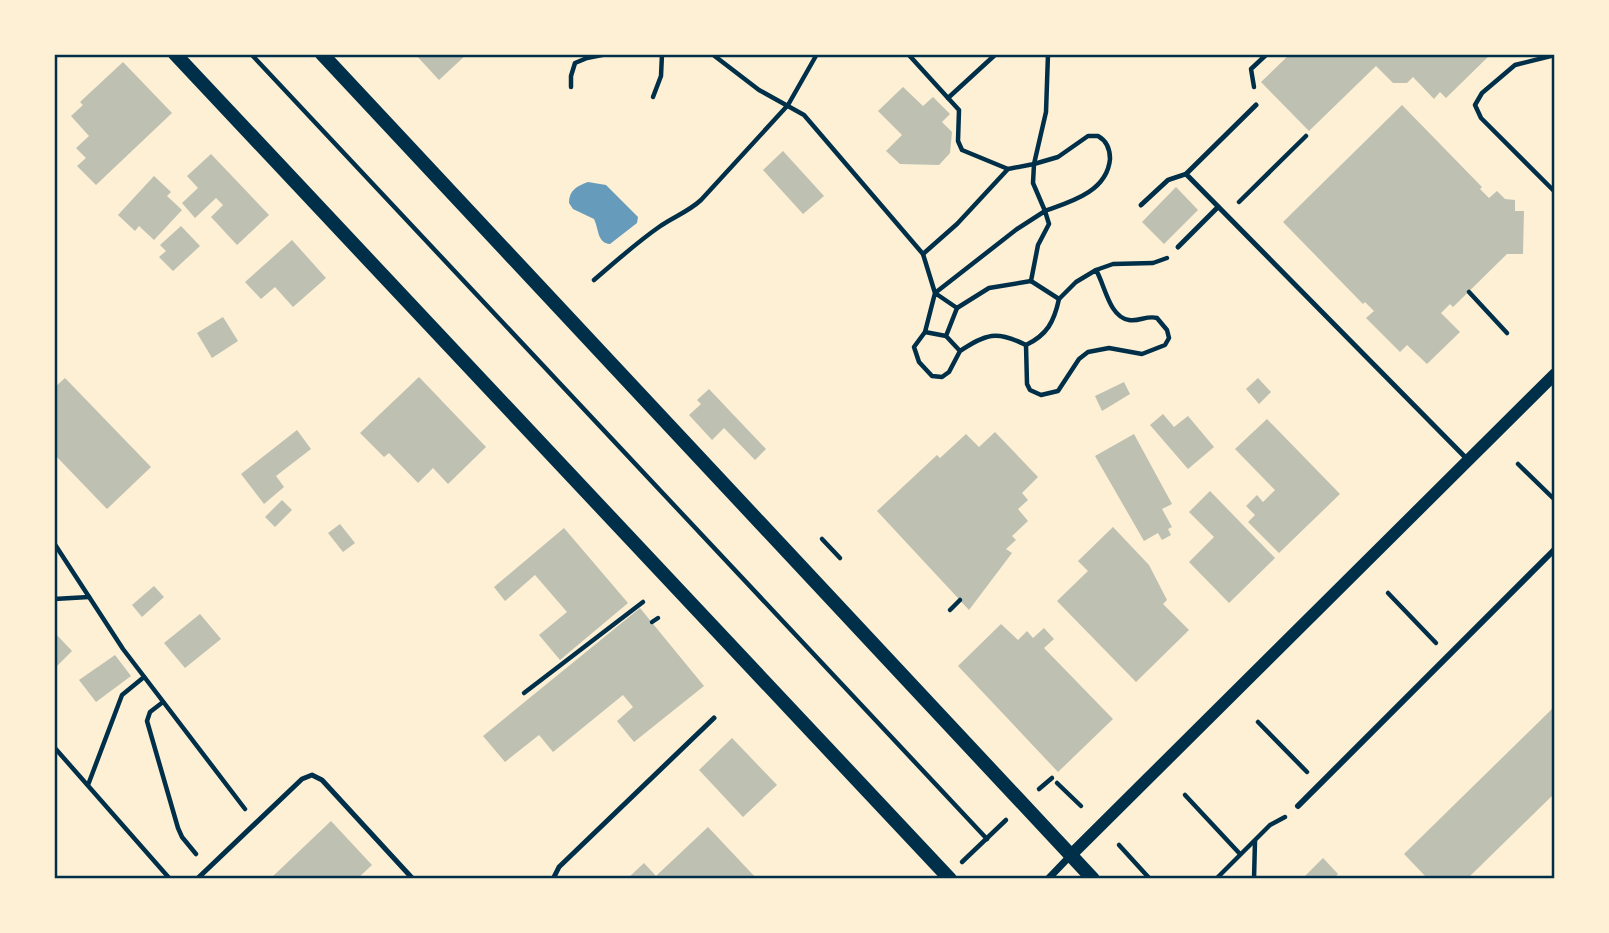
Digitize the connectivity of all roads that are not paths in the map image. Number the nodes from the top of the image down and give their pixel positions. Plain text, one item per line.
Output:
1 (175, 54) edge
2 (322, 54) edge
3 (1256, 105) road end
4 (1186, 174) junction
5 (1142, 205) dead end
6 (1218, 206) junction
7 (1178, 247) road end
8 (1555, 374) edge
9 (1468, 460) junction
10 (1555, 549) edge
11 (714, 718) dead end
12 (1298, 806) dead end
13 (1071, 855) junction
14 (197, 879) edge
15 (413, 879) edge
16 (553, 879) edge
17 (950, 879) edge
18 (1048, 879) edge
19 (1093, 879) edge

1 - 17 main road
2 - 13 main road
3 - 4 lane
4 - 5 lane
4 - 6 lane
6 - 7 lane
6 - 9 lane
8 - 9 street
9 - 13 street
10 - 12 street
11 - 16 lane
13 - 18 street
13 - 19 main road
14 - 15 lane

